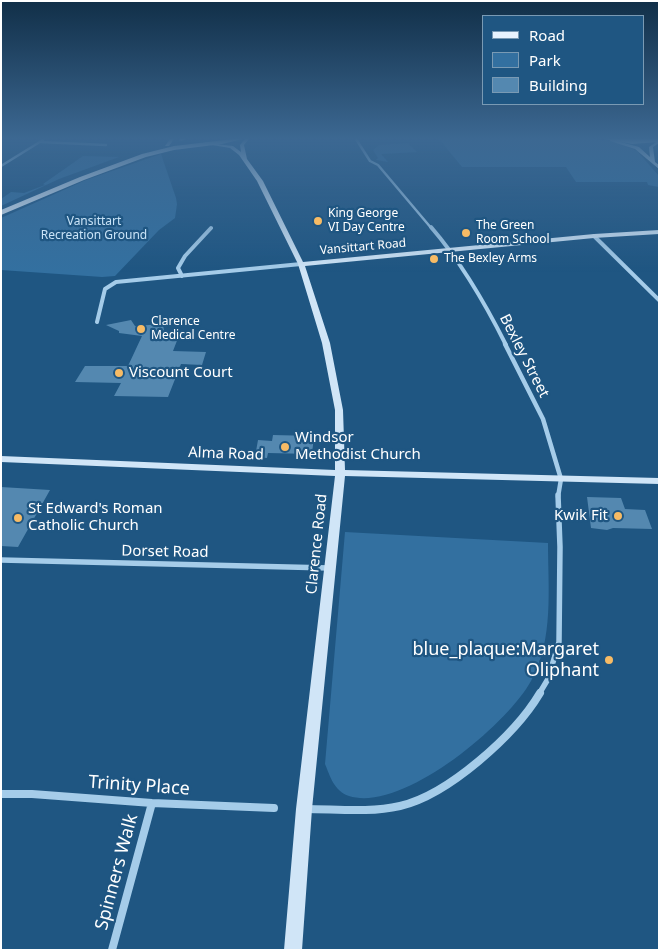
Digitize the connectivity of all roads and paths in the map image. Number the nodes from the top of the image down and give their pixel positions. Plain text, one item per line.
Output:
1 (61, 183) edge
2 (67, 183) edge
3 (259, 183) edge
4 (394, 183) edge
5 (1, 208) edge
6 (1, 213) edge
7 (211, 228) dead end
8 (659, 232) edge
9 (594, 236) junction
10 (451, 250) junction
11 (300, 264) junction
12 (182, 276) junction
13 (659, 300) edge
14 (97, 322) dead end
15 (1, 459) edge
16 (340, 473) junction
17 (561, 479) junction
18 (659, 481) edge
19 (1, 560) edge
20 (329, 568) junction
21 (1, 794) edge
22 (152, 803) junction
23 (274, 808) dead end
24 (304, 809) junction
25 (112, 950) edge
26 (292, 950) edge

1 - 5 main road
2 - 6 main road
3 - 11 street, Clarence Road
4 - 10 street, Bexley Street
7 - 12 street
8 - 9 street, Vansittart Road
9 - 10 street, Vansittart Road
9 - 13 street
10 - 11 street, Vansittart Road
10 - 17 street, Bexley Street
11 - 12 street, Vansittart Road
11 - 16 street, Clarence Road
12 - 14 street, Vansittart Road
15 - 16 street, Alma Road
16 - 17 street, Alma Road
16 - 20 street, Clarence Road
17 - 18 street, Alma Road
17 - 24 street
19 - 20 street, Dorset Road
20 - 24 street, Clarence Road
21 - 22 street, Trinity Place
22 - 23 street, Trinity Place
22 - 25 street, Spinners Walk
24 - 26 street, Clarence Road

